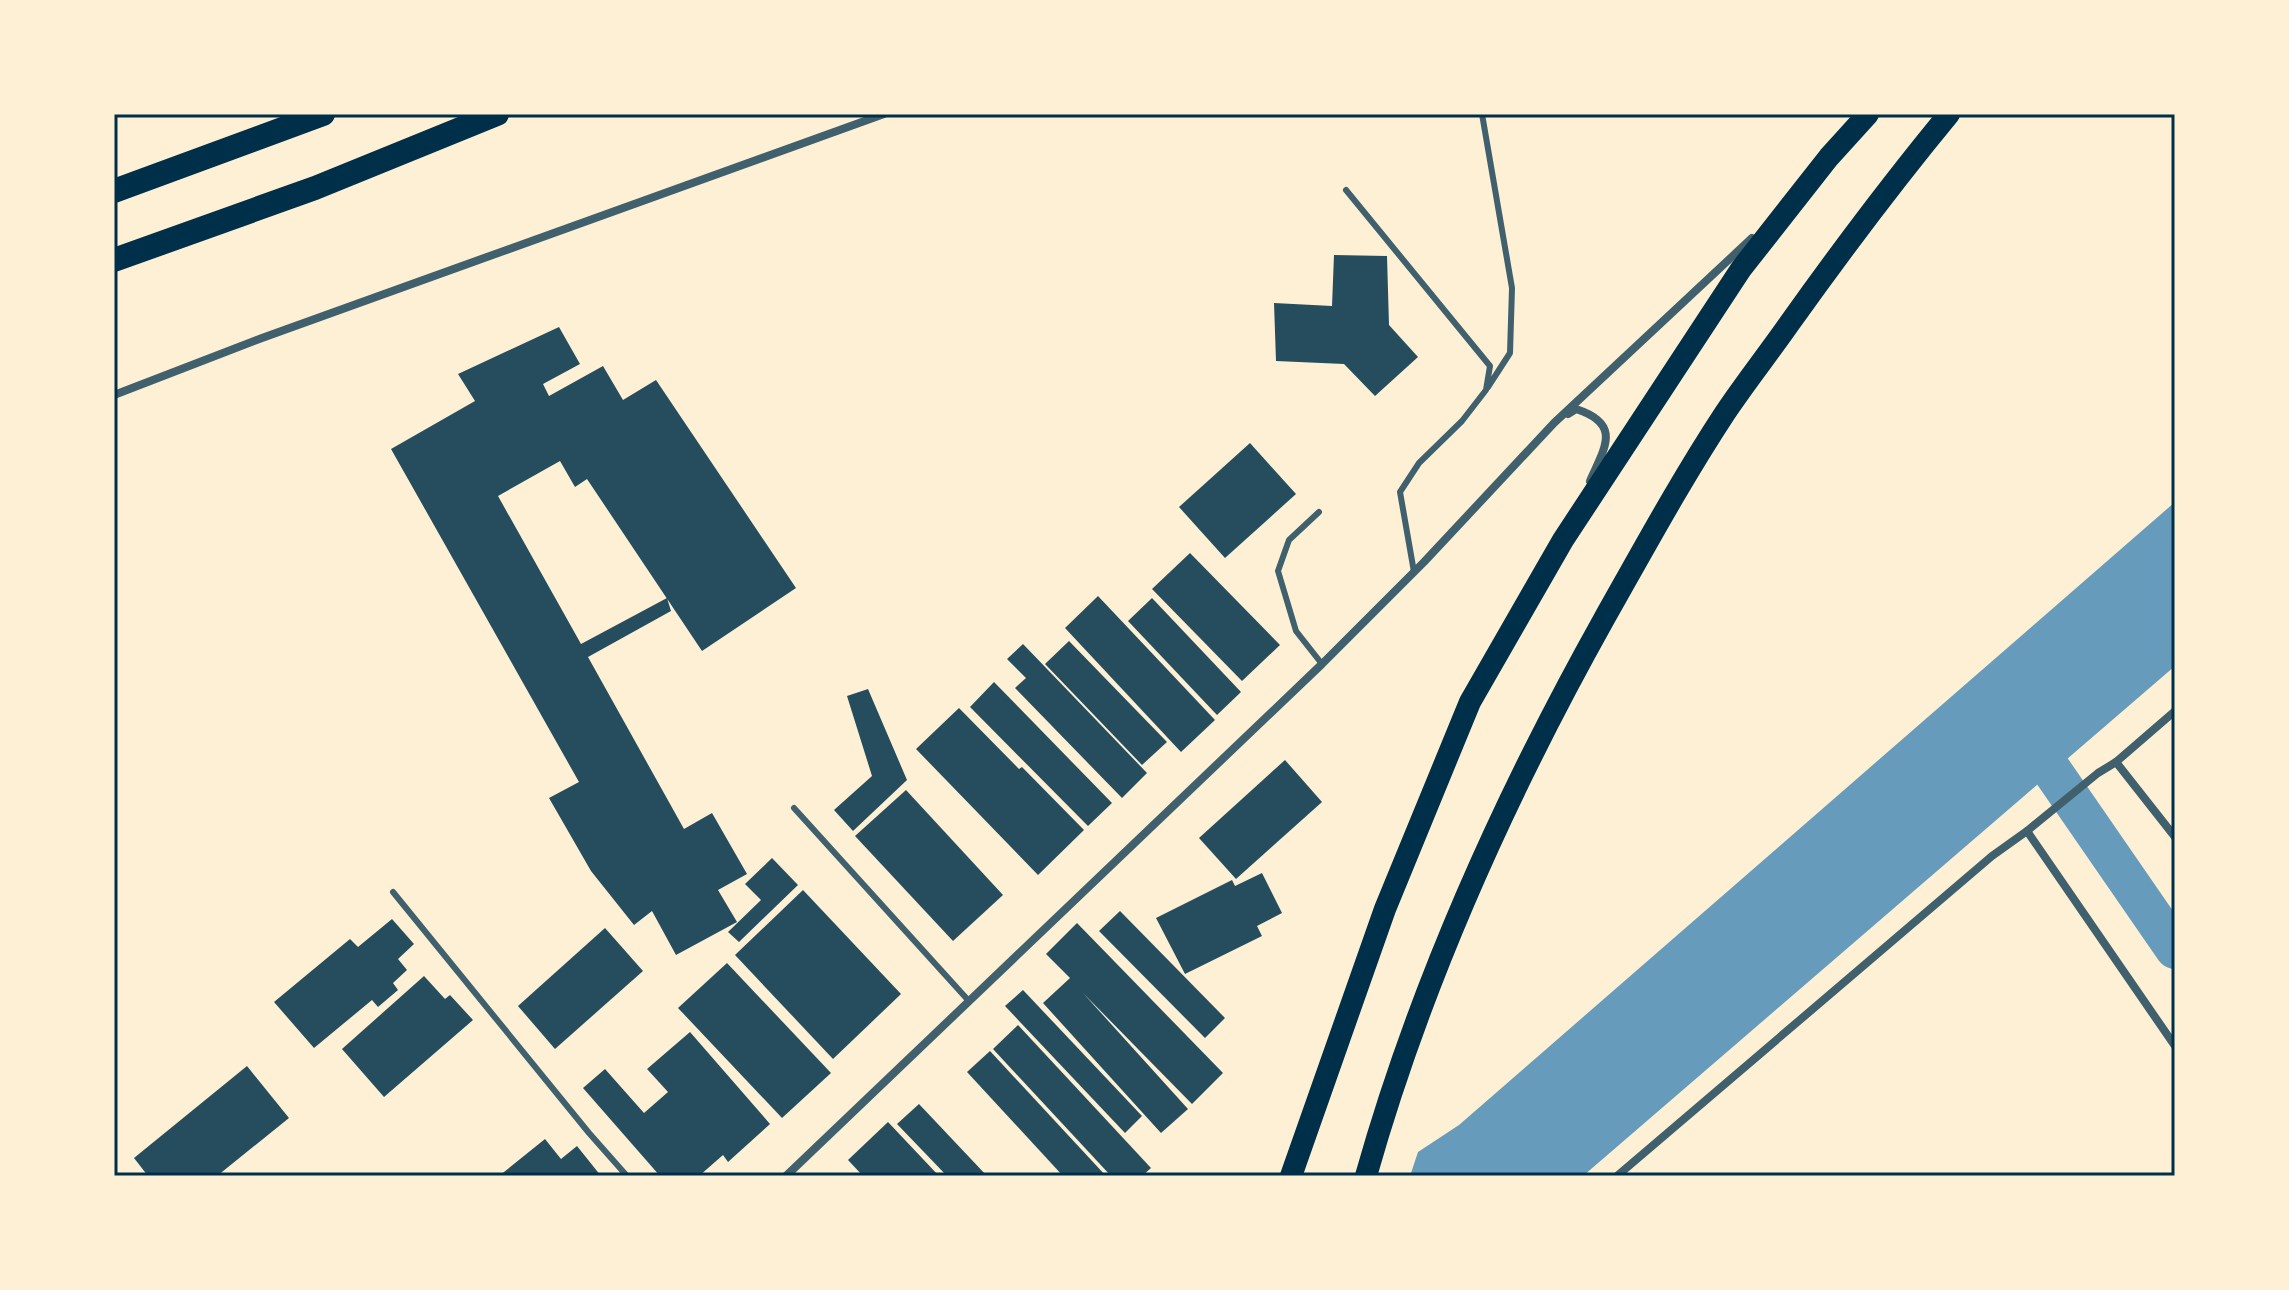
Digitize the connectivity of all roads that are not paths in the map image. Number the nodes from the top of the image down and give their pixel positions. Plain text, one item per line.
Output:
1 (323, 114) edge
2 (497, 114) edge
3 (884, 114) edge
4 (1482, 114) edge
5 (1868, 114) edge
6 (1949, 114) edge
7 (1829, 157) junction
8 (1346, 190) dead end
9 (114, 191) edge
10 (114, 260) edge
11 (1486, 390) junction
12 (114, 395) edge
13 (1554, 423) junction
14 (1319, 512) dead end
15 (1563, 540) junction
16 (1414, 572) junction
17 (1322, 664) junction
18 (2175, 711) edge
19 (2116, 762) junction
20 (794, 808) dead end
21 (2027, 831) junction
22 (2175, 837) edge
23 (393, 892) dead end
24 (968, 1000) junction
25 (2175, 1046) edge
26 (627, 1176) edge
27 (786, 1176) edge
28 (1291, 1176) edge
29 (1366, 1176) edge
30 (1617, 1176) edge

1 - 9 highway
2 - 10 highway
3 - 12 street
4 - 11 lane
5 - 7 highway
6 - 29 highway
7 - 13 street
7 - 15 highway
8 - 11 lane
11 - 16 lane
13 - 15 street
13 - 16 street
14 - 17 lane
15 - 28 highway
16 - 17 street
17 - 24 street
18 - 19 street
19 - 21 street
19 - 22 street
20 - 24 lane
21 - 25 street
21 - 30 street
23 - 26 lane
24 - 27 street

